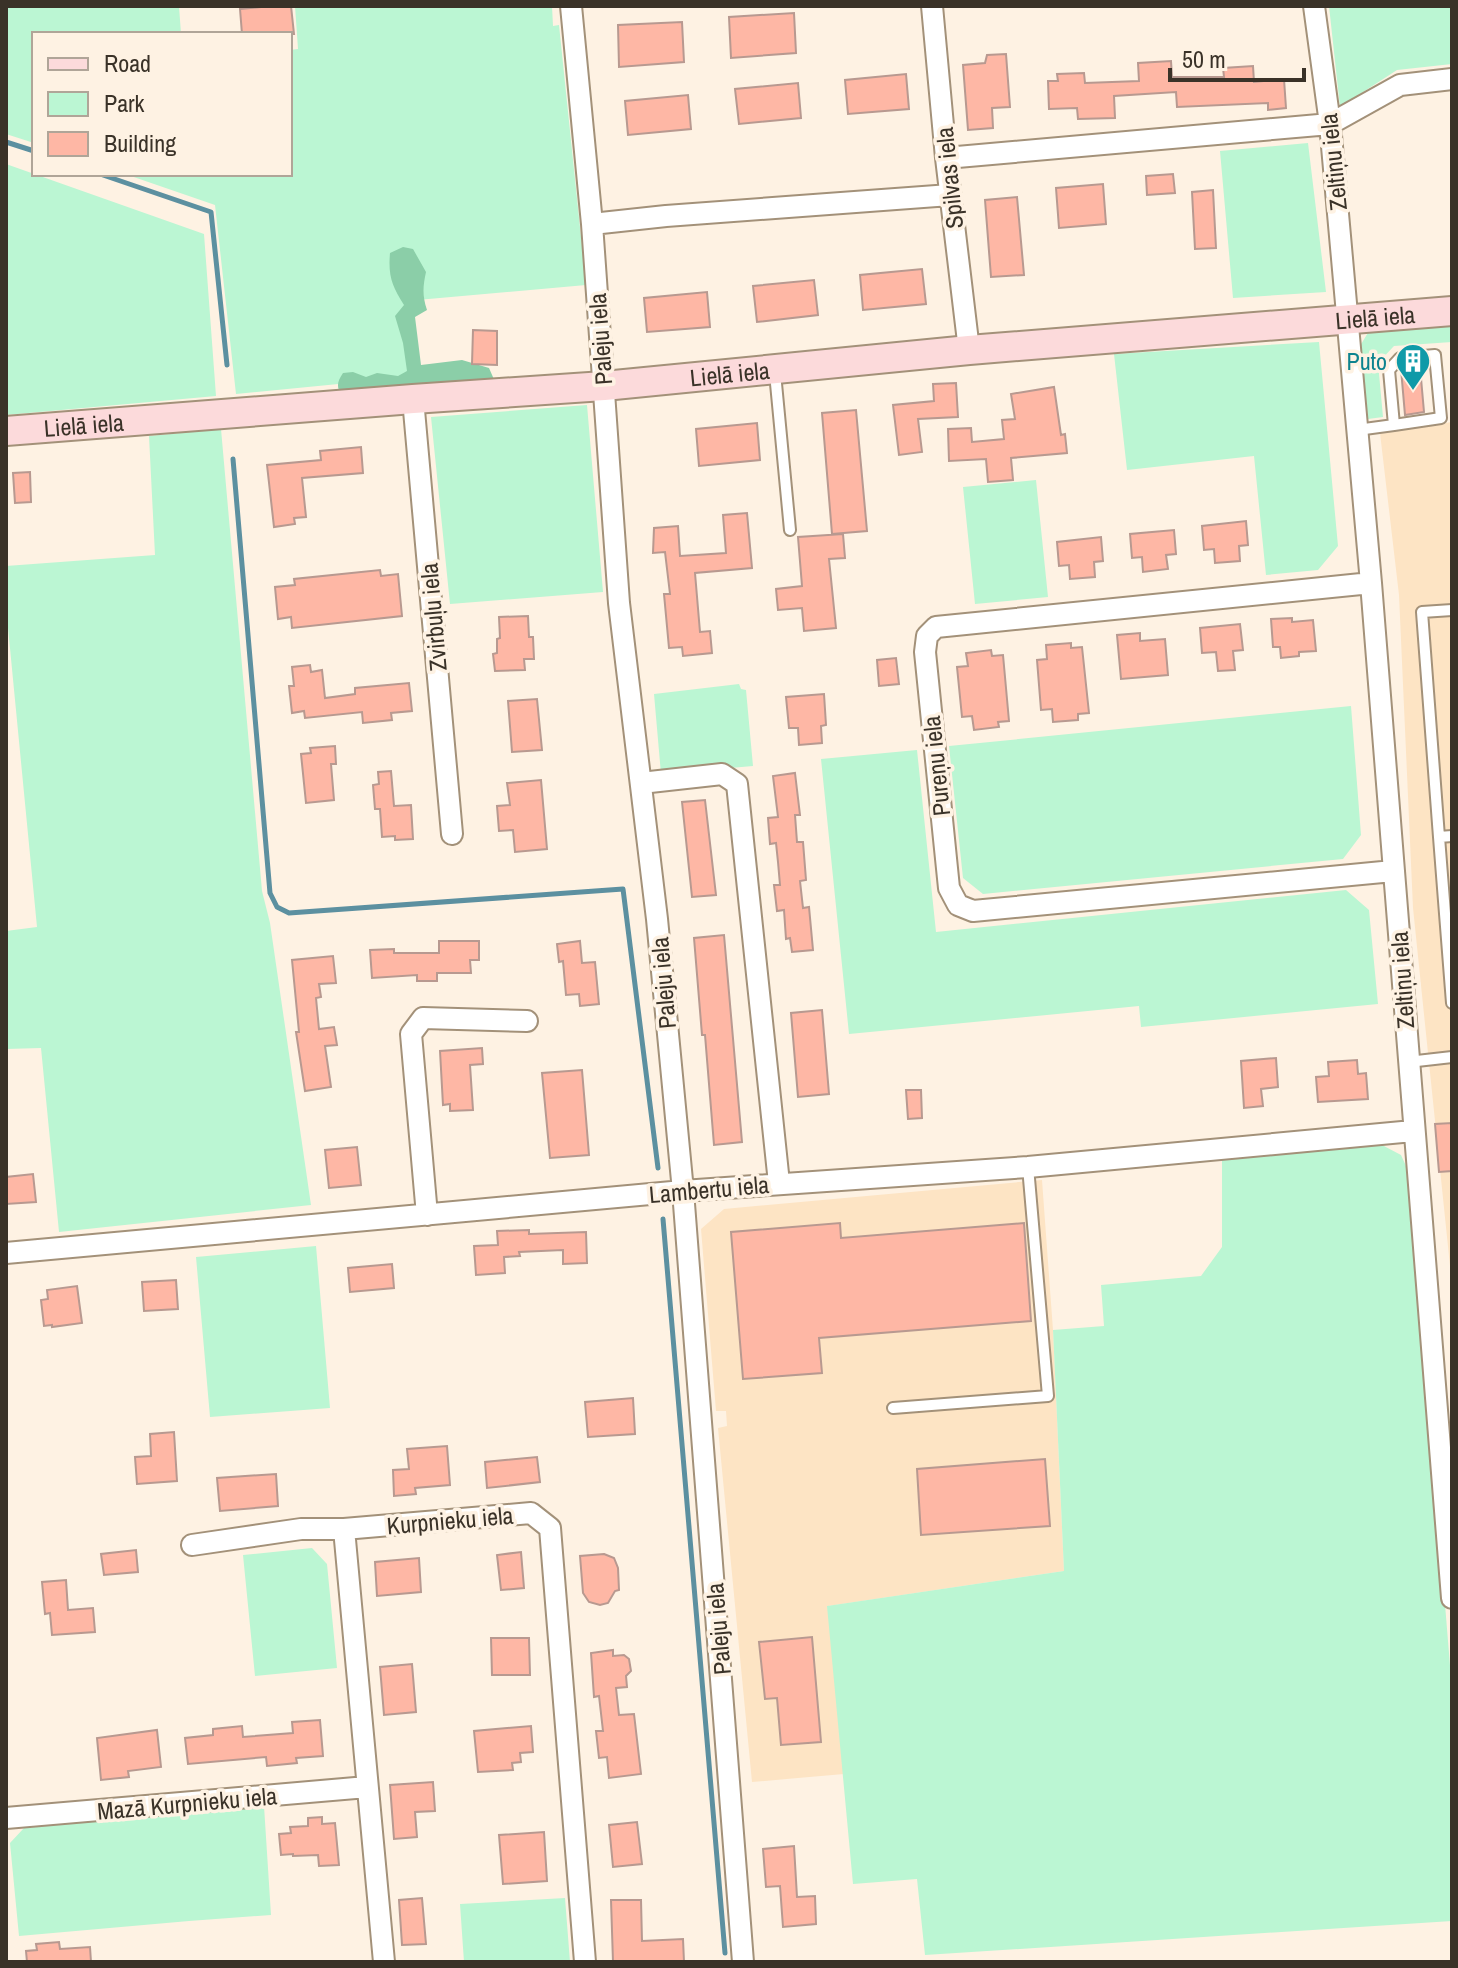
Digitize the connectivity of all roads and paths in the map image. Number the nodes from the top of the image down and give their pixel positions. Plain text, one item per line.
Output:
1 (571, 6) edge
2 (932, 6) edge
3 (1314, 6) edge
4 (1452, 79) edge
5 (1330, 124) junction
6 (946, 158) junction
7 (950, 195) junction
8 (592, 224) junction
9 (1452, 311) edge
10 (1348, 318) junction
11 (969, 350) junction
12 (775, 369) junction
13 (604, 386) junction
14 (413, 399) junction
15 (1394, 425) junction
16 (1357, 430) junction
17 (6, 431) edge
18 (790, 530) dead end
19 (1371, 583) junction
20 (1452, 610) edge
21 (641, 783) junction
22 (452, 834) dead end
23 (1452, 836) edge
24 (1439, 837) junction
25 (1393, 871) junction
26 (1452, 1003) edge
27 (527, 1021) dead end
28 (1452, 1057) edge
29 (1408, 1062) junction
30 (1413, 1131) junction
31 (1028, 1167) junction
32 (779, 1183) junction
33 (683, 1191) junction
34 (427, 1215) junction
35 (6, 1253) edge
36 (893, 1408) dead end
37 (344, 1529) junction
38 (192, 1545) dead end
39 (1452, 1598) edge
40 (367, 1787) junction
41 (6, 1818) edge
42 (384, 1962) edge
43 (585, 1962) edge
44 (743, 1962) edge

1 - 8 street, Paleju iela
2 - 6 street, Spilvas iela
3 - 5 street, Zeltiņu iela
4 - 5 street
5 - 6 street
5 - 10 street, Zeltiņu iela
6 - 7 street, Spilvas iela
7 - 8 street
7 - 11 street, Spilvas iela
8 - 13 street, Paleju iela
9 - 10 street, Lielā iela
10 - 11 street, Lielā iela
10 - 16 street, Zeltiņu iela
11 - 12 street, Lielā iela
12 - 13 street, Lielā iela
12 - 18 lane
13 - 14 street, Lielā iela
13 - 21 street, Paleju iela
14 - 17 street, Lielā iela
14 - 22 street, Zvirbuļu iela
15 - 15 lane
15 - 16 lane
16 - 19 street, Zeltiņu iela
19 - 25 street, Zeltiņu iela
19 - 25 street, Pureņu iela
20 - 24 lane
21 - 32 street
21 - 33 street, Paleju iela
23 - 24 lane
24 - 26 lane
25 - 29 street, Zeltiņu iela
27 - 34 street
28 - 29 lane
29 - 30 street, Zeltiņu iela
30 - 31 street, Lambertu iela
30 - 39 street, Zeltiņu iela
31 - 32 street, Lambertu iela
31 - 36 lane
32 - 33 street, Lambertu iela
33 - 34 street, Lambertu iela
33 - 44 street, Paleju iela
34 - 35 street, Lambertu iela
37 - 38 street, Kurpnieku iela
37 - 40 street
37 - 43 street, Kurpnieku iela
40 - 41 street, Mazā Kurpnieku iela
40 - 42 street

